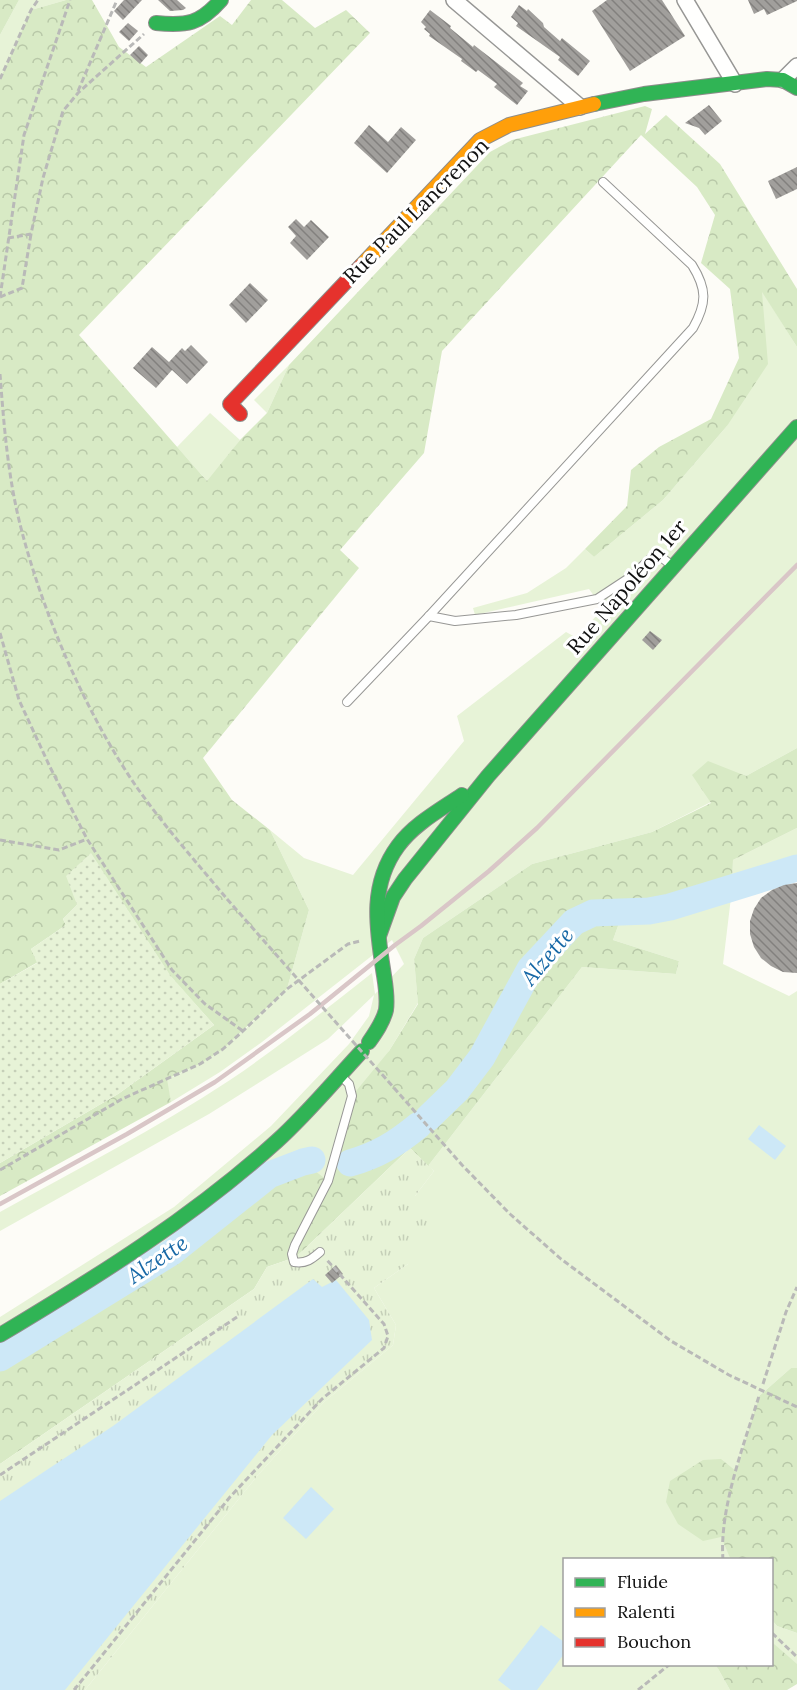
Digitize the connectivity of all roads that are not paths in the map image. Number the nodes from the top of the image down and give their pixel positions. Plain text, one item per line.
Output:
1 (221, 0) edge
2 (454, 0) edge
3 (685, 0) edge
4 (156, 23) road end
5 (797, 66) edge
6 (735, 84) junction
7 (790, 84) edge
8 (580, 107) junction
9 (603, 182) dead end
10 (240, 414) dead end
11 (797, 427) edge
12 (673, 567) junction
13 (429, 616) junction
14 (347, 702) dead end
15 (488, 776) junction
16 (379, 936) junction
17 (340, 1075) junction
18 (320, 1252) road end
19 (0, 1335) edge

1 - 4 main road
2 - 8 street
3 - 6 street
5 - 7 street, Rue Paul Lancrenon
6 - 7 main road, Rue Paul Lancrenon
6 - 8 main road, Rue Paul Lancrenon
8 - 10 main road, Rue Paul Lancrenon
9 - 13 lane
11 - 12 main road, Rue Napoléon 1er
12 - 13 lane
12 - 15 main road, Rue Napoléon 1er
13 - 14 lane
15 - 16 main road
15 - 16 main road
16 - 17 main road
17 - 18 lane
17 - 19 main road

